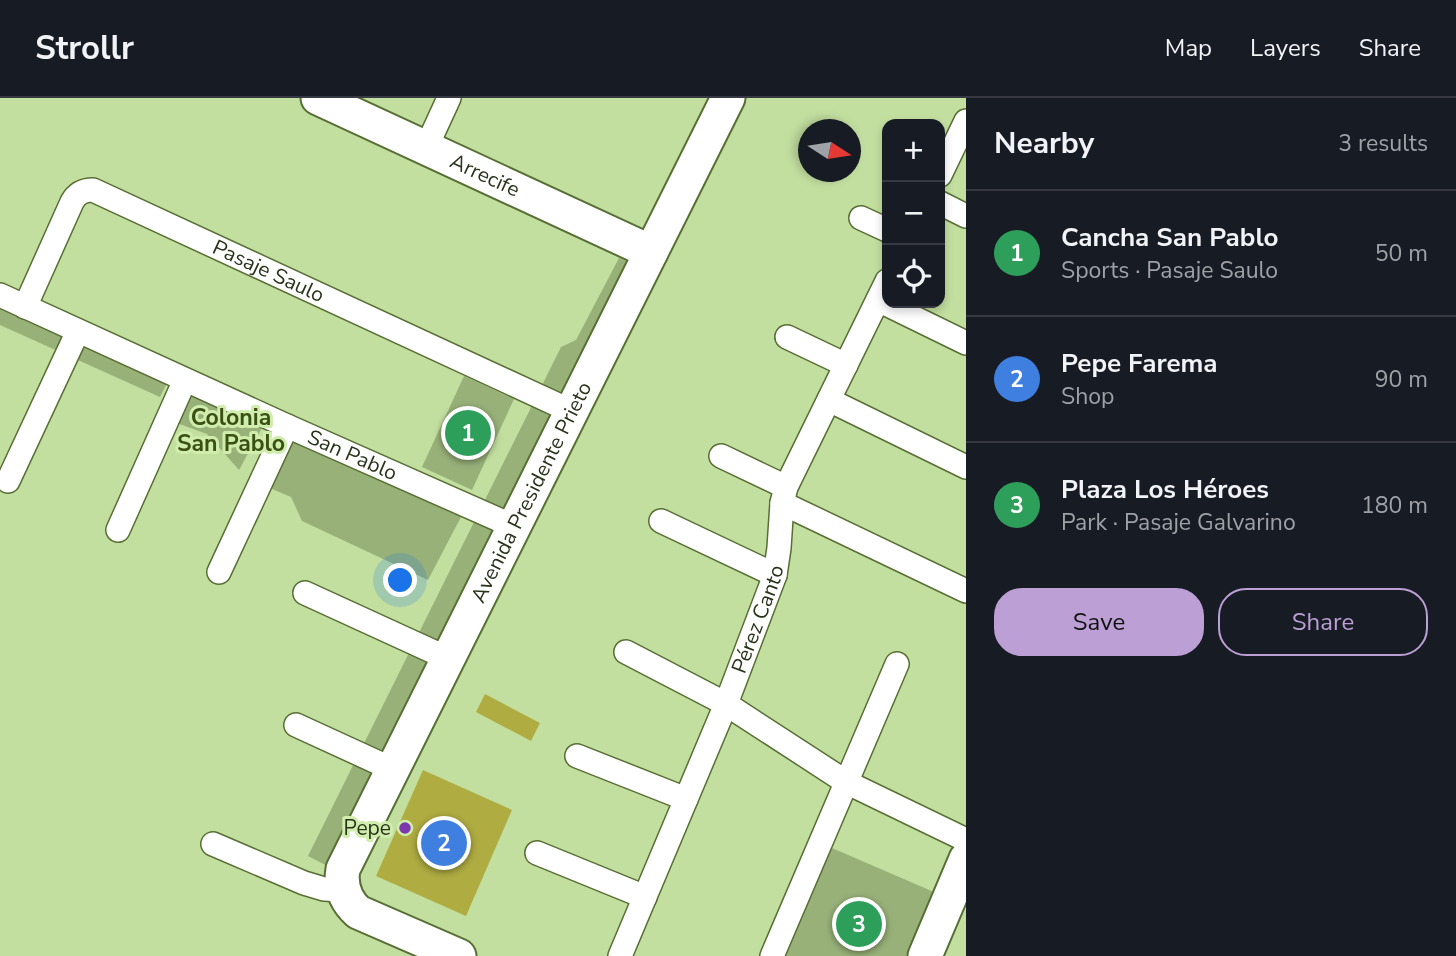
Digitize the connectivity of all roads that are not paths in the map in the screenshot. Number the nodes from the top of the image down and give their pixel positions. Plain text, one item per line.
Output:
1 (318, 98) edge
2 (449, 98) edge
3 (728, 98) edge
4 (966, 121) edge
5 (426, 148) junction
6 (945, 164) edge
7 (945, 206) edge
8 (966, 216) edge
9 (861, 218) dead end
10 (882, 228) edge
11 (651, 251) junction
12 (882, 293) edge
13 (0, 295) edge
14 (25, 307) junction
15 (910, 308) edge
16 (78, 331) junction
17 (787, 337) dead end
18 (966, 343) edge
19 (846, 365) junction
20 (185, 380) junction
21 (829, 400) junction
22 (571, 411) junction
23 (287, 426) junction
24 (721, 456) dead end
25 (966, 467) edge
26 (8, 481) dead end
27 (784, 495) junction
28 (661, 521) dead end
29 (513, 526) junction
30 (118, 530) dead end
31 (219, 572) dead end
32 (775, 575) junction
33 (966, 591) edge
34 (304, 593) dead end
35 (626, 652) dead end
36 (447, 658) junction
37 (897, 664) dead end
38 (726, 704) junction
39 (296, 725) dead end
40 (577, 756) dead end
41 (392, 769) junction
42 (846, 782) junction
43 (686, 799) junction
44 (966, 839) edge
45 (213, 844) dead end
46 (537, 853) dead end
47 (964, 871) edge
48 (343, 890) junction
49 (645, 897) junction
50 (459, 956) edge
51 (620, 956) edge
52 (772, 956) edge
53 (925, 956) edge

1 - 5 main road, Arrecife
2 - 5 street
3 - 11 main road, Avenida Presidente Prieto
4 - 6 street
5 - 11 main road, Arrecife
7 - 8 street
9 - 10 street
11 - 22 main road, Avenida Presidente Prieto
12 - 19 street, Pérez Canto
13 - 14 street, San Pablo
14 - 16 street, San Pablo
14 - 22 street, Pasaje Saulo
15 - 18 street
16 - 20 street, San Pablo
16 - 26 street
17 - 19 street
19 - 21 street, Pérez Canto
20 - 23 street, San Pablo
20 - 30 street
21 - 25 street
21 - 27 street, Pérez Canto
22 - 29 main road, Avenida Presidente Prieto
23 - 29 street, San Pablo
23 - 31 street
24 - 27 street
27 - 32 street, Pérez Canto
27 - 33 street
28 - 32 street
29 - 36 main road, Avenida Presidente Prieto
32 - 38 street, Pérez Canto
34 - 36 street
35 - 38 street
36 - 41 main road, Avenida Presidente Prieto
37 - 42 street
38 - 42 street
38 - 43 street, Pérez Canto
39 - 41 street
40 - 43 street
41 - 48 main road, Avenida Presidente Prieto
42 - 44 street
42 - 52 street
43 - 49 street, Pérez Canto
45 - 48 street
46 - 49 street
47 - 53 main road
48 - 50 main road
49 - 51 street, Pérez Canto

